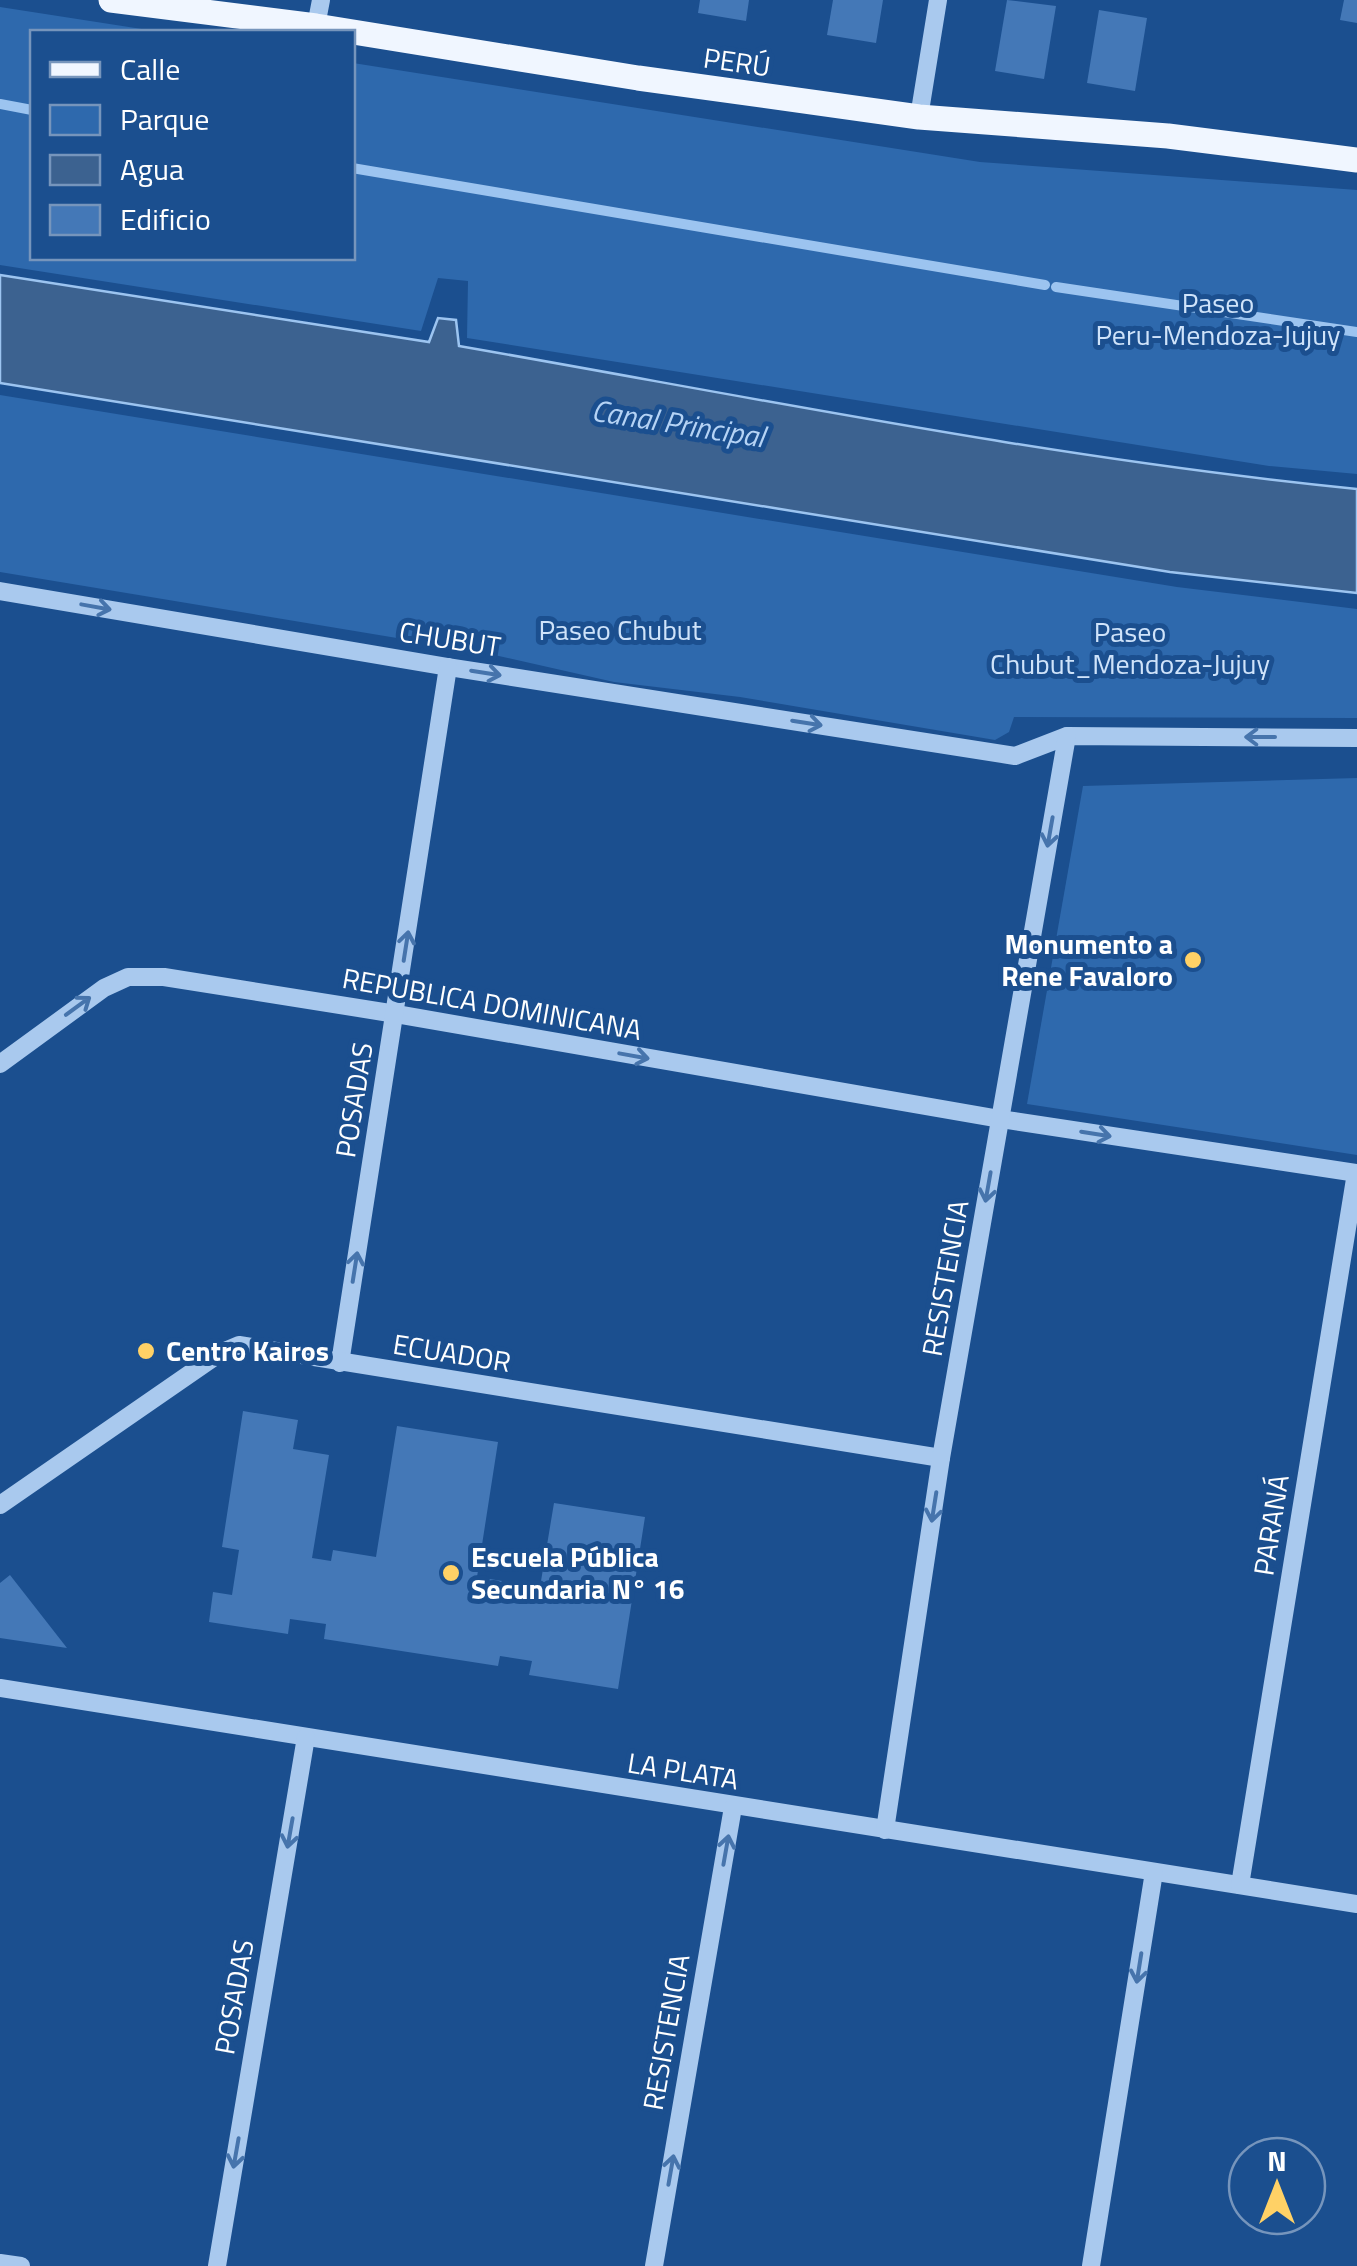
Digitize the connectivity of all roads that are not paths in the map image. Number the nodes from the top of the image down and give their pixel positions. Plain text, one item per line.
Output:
1 (111, 0) edge
2 (321, 0) edge
3 (938, 0) edge
4 (316, 26) junction
5 (341, 30) edge
6 (355, 32) edge
7 (919, 117) junction
8 (1357, 160) edge
9 (0, 591) edge
10 (448, 667) junction
11 (1067, 736) junction
12 (1357, 738) edge
13 (396, 1014) junction
14 (0, 1064) edge
15 (1000, 1119) junction
16 (1356, 1173) edge
17 (340, 1363) junction
18 (942, 1458) junction
19 (0, 1506) edge
20 (0, 1688) edge
21 (306, 1736) junction
22 (733, 1807) junction
23 (884, 1830) junction
24 (1154, 1872) junction
25 (1240, 1885) junction
26 (1357, 1904) edge
27 (0, 2263) edge
28 (22, 2266) edge
29 (217, 2266) edge
30 (654, 2266) edge
31 (1091, 2266) edge

1 - 4 main road, PERÚ
2 - 4 street
3 - 7 street
4 - 5 main road, PERÚ
6 - 7 main road, PERÚ
7 - 8 main road, PERÚ
9 -> 10 street, CHUBUT
10 -> 11 street, CHUBUT
13 -> 10 street, POSADAS
12 -> 11 street
11 -> 15 street, RESISTENCIA
14 -> 13 street, REPUBLICA DOMINICANA
13 -> 15 street, REPUBLICA DOMINICANA
17 -> 13 street, POSADAS
15 -> 16 street, REPUBLICA DOMINICANA
15 -> 18 street, RESISTENCIA
16 - 25 street, PARANÁ
17 - 18 street, ECUADOR
17 - 19 street, ECUADOR
18 -> 23 street, RESISTENCIA
20 - 21 street, LA PLATA
21 - 22 street, LA PLATA
21 -> 29 street, POSADAS
22 - 23 street, LA PLATA
30 -> 22 street, RESISTENCIA
23 - 24 street, LA PLATA
24 - 25 street, LA PLATA
24 -> 31 street
25 - 26 street, LA PLATA
27 - 28 street

